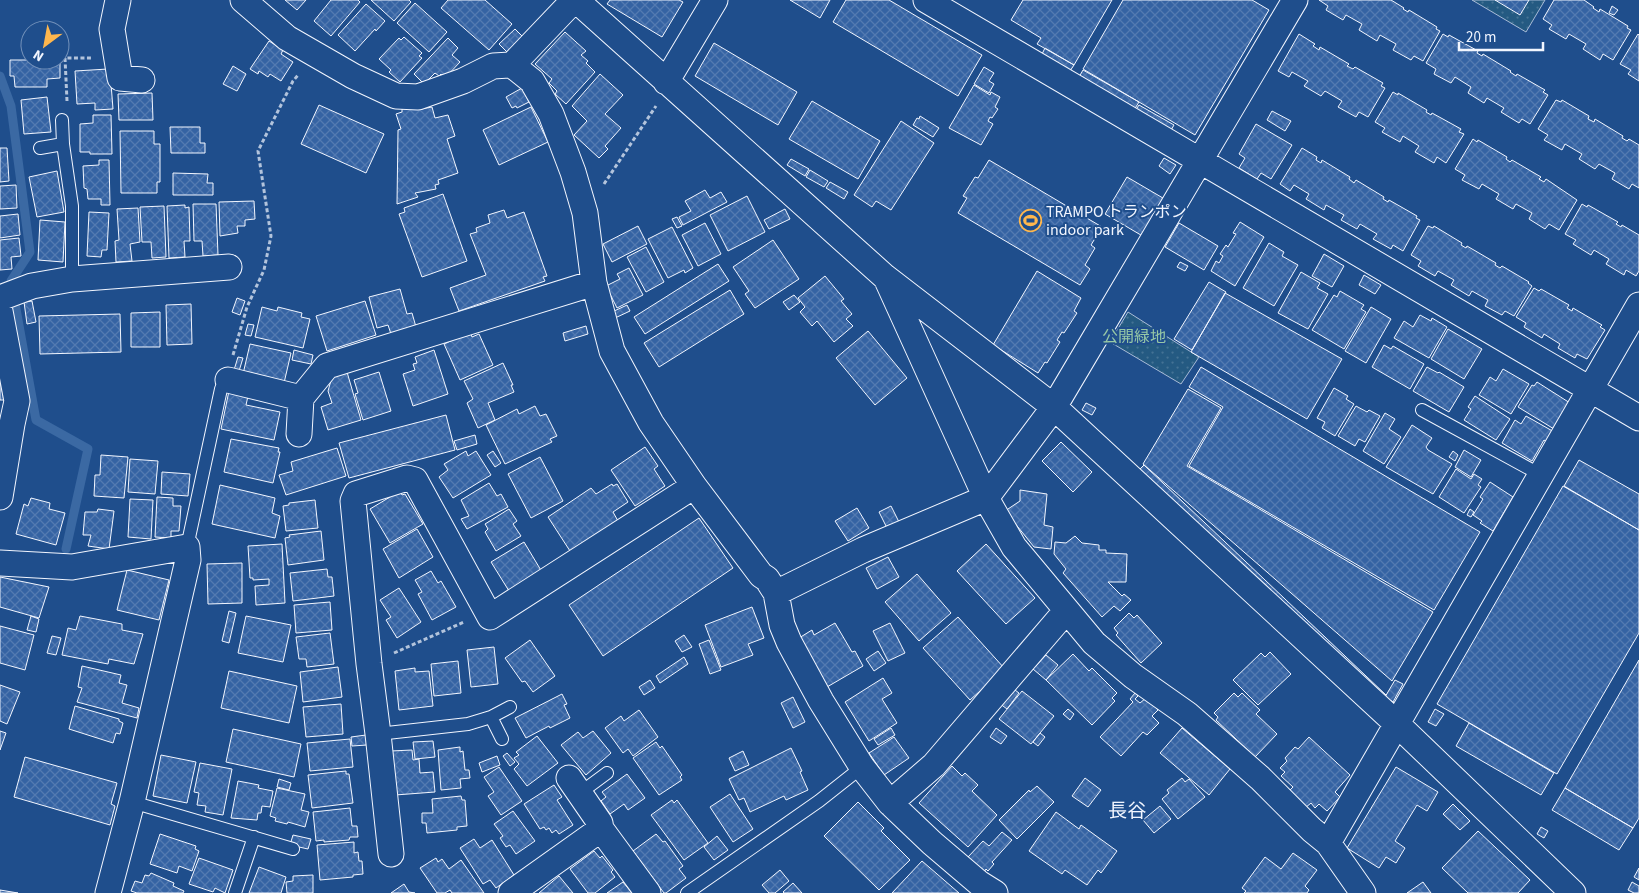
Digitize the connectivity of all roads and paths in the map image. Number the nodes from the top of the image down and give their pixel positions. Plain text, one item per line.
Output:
1 (118, 0) edge
2 (243, 0) edge
3 (575, 0) edge
4 (715, 0) edge
5 (926, 0) edge
6 (1295, 0) edge
7 (316, 55) junction
8 (117, 58) junction
9 (512, 65) junction
10 (142, 80) dead end
11 (668, 83) junction
12 (62, 120) joint
13 (63, 144) junction
14 (40, 148) dead end
15 (1200, 160) junction
16 (585, 213) junction
17 (229, 267) dead end
18 (885, 277) junction
19 (72, 279) junction
20 (594, 282) junction
21 (0, 298) edge
22 (1639, 305) edge
23 (0, 311) edge
24 (228, 380) junction
25 (1590, 390) junction
26 (301, 398) junction
27 (1054, 407) junction
28 (1422, 410) dead end
29 (1639, 418) edge
30 (299, 434) dead end
31 (1540, 475) junction
32 (694, 486) junction
33 (0, 498) edge
34 (986, 498) junction
35 (187, 547) junction
36 (0, 563) edge
37 (776, 593) junction
38 (1066, 611) junction
39 (488, 612) junction
40 (369, 664) junction
41 (510, 707) dead end
42 (491, 716) junction
43 (1397, 724) junction
44 (378, 734) junction
45 (502, 739) dead end
46 (862, 767) junction
47 (607, 773) dead end
48 (575, 785) joint
49 (132, 802) junction
50 (890, 803) junction
51 (601, 828) junction
52 (254, 837) junction
53 (1328, 843) junction
54 (293, 849) dead end
55 (390, 854) dead end
56 (108, 893) edge
57 (235, 893) edge
58 (511, 893) edge
59 (648, 893) edge
60 (687, 893) edge
61 (995, 893) edge
62 (1363, 893) edge
63 (1573, 893) edge

1 - 8 street
2 - 7 street
3 - 9 street
3 - 11 street
4 - 11 street
5 - 15 street
6 - 15 street
7 - 9 street
7 - 24 path
8 - 10 street
8 - 12 path
9 - 16 street
11 - 16 path
11 - 18 street
12 - 13 lane
13 - 14 lane
13 - 19 lane
15 - 25 street
15 - 27 street
16 - 20 street
17 - 19 street
18 - 27 street
18 - 34 street
19 - 21 street
20 - 26 street
20 - 32 street
22 - 25 street
23 - 33 street
24 - 26 street
24 - 35 lane
25 - 29 street
25 - 31 street
26 - 30 street
27 - 34 street
27 - 43 street
28 - 31 lane
31 - 43 street
32 - 37 street
32 - 39 street
34 - 37 street
34 - 38 street
35 - 36 street
35 - 49 street
37 - 46 street
38 - 50 street
38 - 53 street
39 - 40 path
39 - 40 street
40 - 44 street
41 - 42 lane
42 - 44 lane
42 - 45 lane
43 - 53 street
43 - 63 street
44 - 55 street
46 - 50 street
46 - 60 lane
47 - 48 lane
48 - 51 street
49 - 52 lane
49 - 56 street
50 - 61 street
51 - 58 street
51 - 59 street
52 - 54 lane
52 - 57 lane
53 - 62 street

